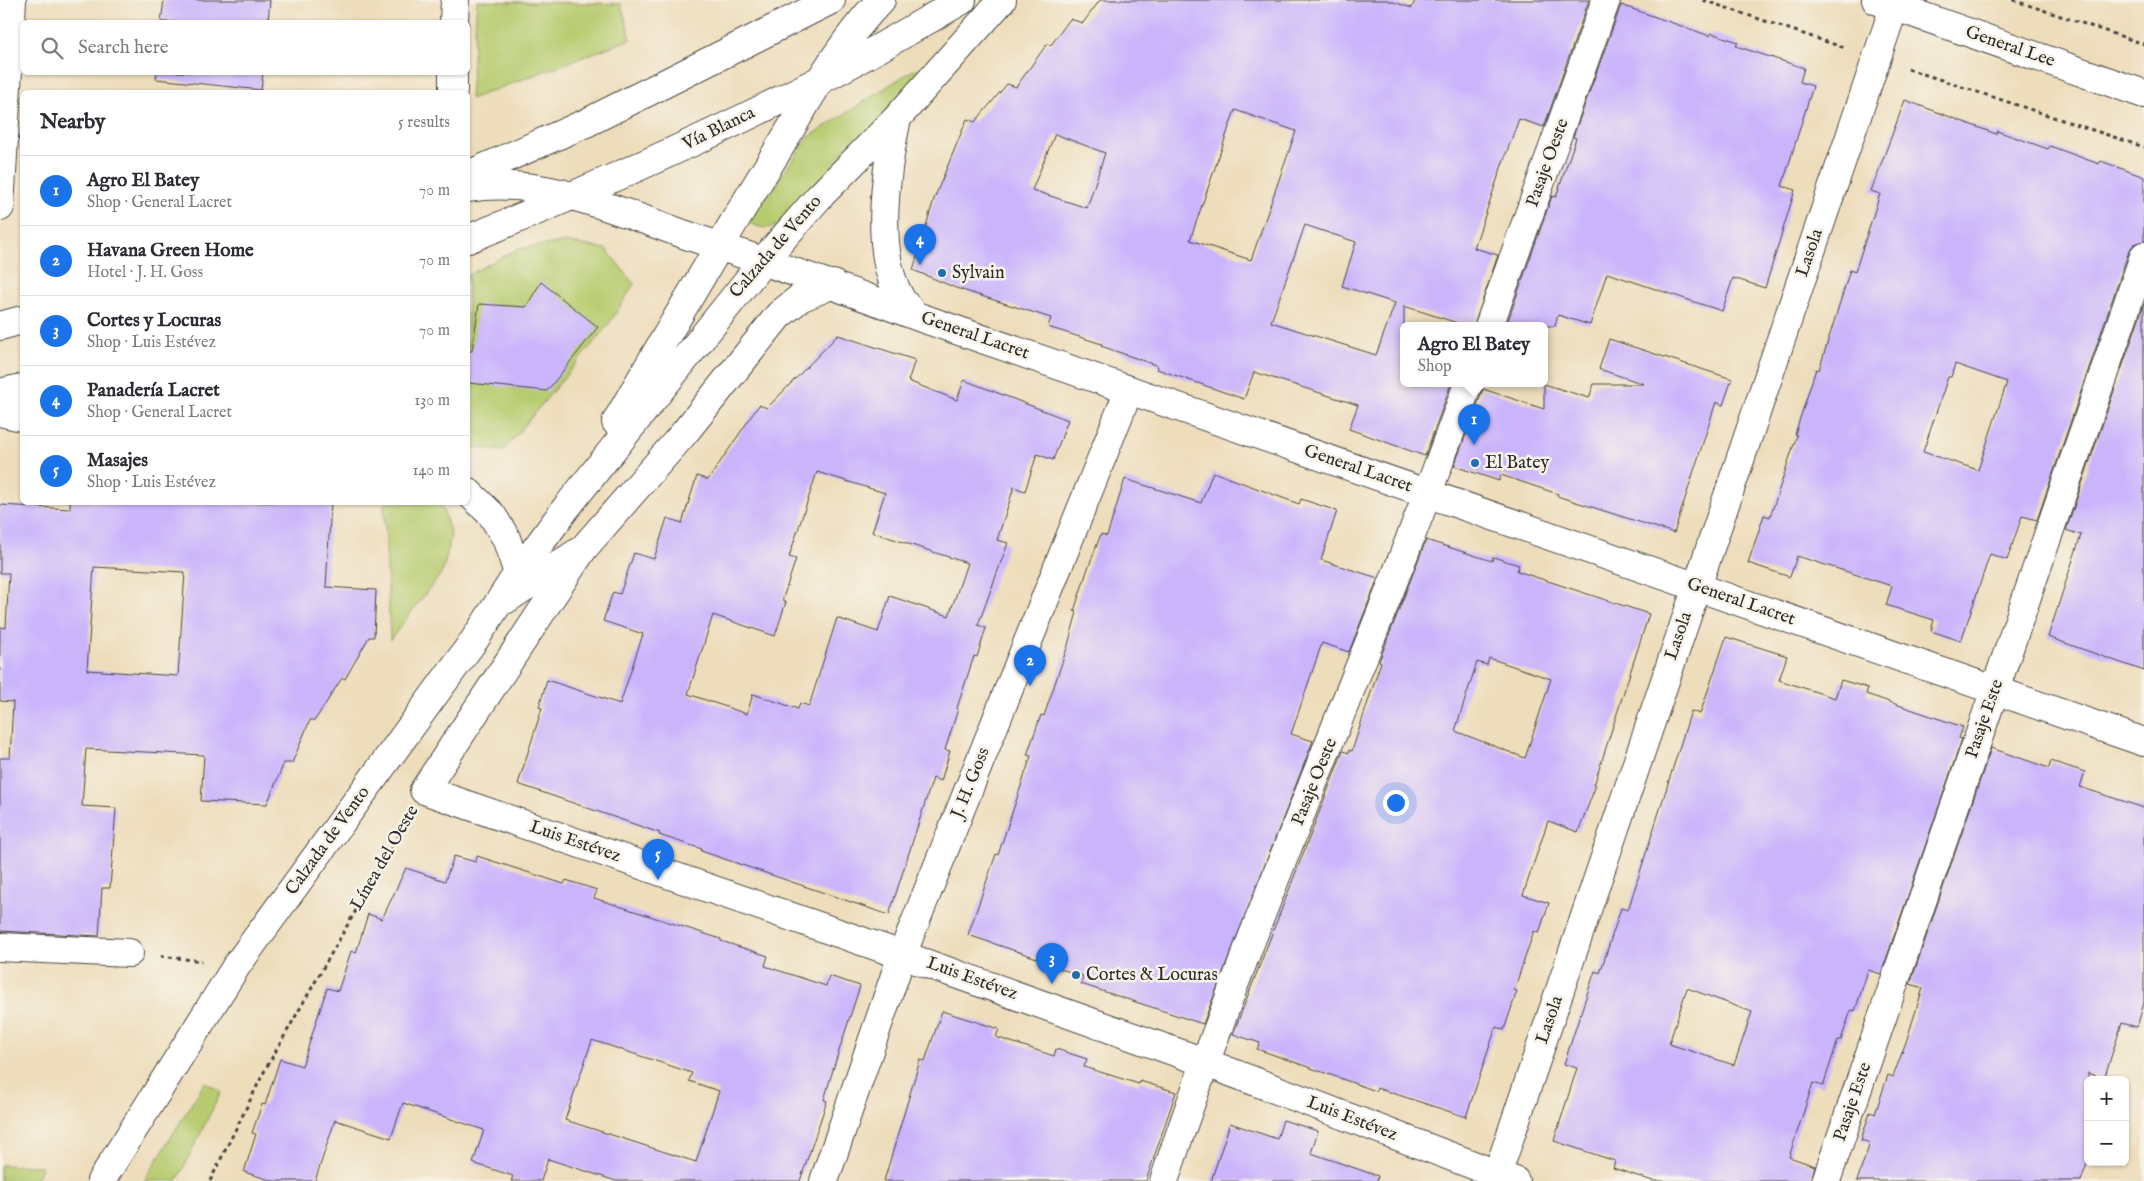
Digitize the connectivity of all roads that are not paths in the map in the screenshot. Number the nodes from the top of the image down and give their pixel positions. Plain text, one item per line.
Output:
1 (12, 0) edge
2 (455, 0) edge
3 (831, 0) edge
4 (881, 0) edge
5 (962, 0) edge
6 (1002, 0) edge
7 (1606, 0) edge
8 (1885, 3) edge
9 (454, 20) edge
10 (453, 75) edge
11 (821, 80) junction
12 (453, 90) edge
13 (2144, 94) edge
14 (897, 118) junction
15 (470, 174) edge
16 (470, 188) edge
17 (572, 197) junction
18 (0, 207) edge
19 (470, 238) edge
20 (718, 246) junction
21 (2144, 256) edge
22 (764, 260) junction
23 (833, 284) junction
24 (916, 316) junction
25 (20, 321) edge
26 (1490, 322) edge
27 (0, 326) edge
28 (1467, 387) edge
29 (20, 388) edge
30 (1129, 390) junction
31 (0, 393) edge
32 (0, 412) edge
33 (20, 417) edge
34 (470, 494) edge
35 (1429, 494) junction
36 (566, 508) junction
37 (583, 549) junction
38 (518, 573) junction
39 (1696, 586) junction
40 (496, 606) junction
41 (1995, 690) junction
42 (2144, 742) edge
43 (424, 790) joint
44 (0, 947) edge
45 (129, 953) road end
46 (902, 955) junction
47 (1204, 1062) junction
48 (1503, 1179) edge
49 (101, 1181) edge
50 (824, 1181) edge
51 (1164, 1181) edge
52 (1826, 1181) edge

1 - 18 main road
2 - 9 main road
3 - 15 main road
4 - 11 main road, Calzada de Vento
5 - 11 main road, Vía Blanca
6 - 14 main road, Calzada de Vento
7 - 26 main road, Pasaje Oeste
8 - 13 main road, General Lee
8 - 39 main road, Lasola
10 - 12 main road
11 - 17 main road, Vía Blanca
11 - 20 main road, Calzada de Vento
14 - 22 main road, Calzada de Vento
14 - 24 main road
16 - 17 main road, General Lacret
17 - 19 main road, Vía Blanca
17 - 20 main road, General Lacret
20 - 22 main road, General Lacret
20 - 36 main road, Calzada de Vento
21 - 41 main road, Pasaje Este
22 - 23 main road, General Lacret
22 - 36 main road, Calzada de Vento
23 - 24 main road, General Lacret
23 - 37 main road
24 - 30 main road, General Lacret
25 - 27 main road
28 - 35 main road, Pasaje Oeste
29 - 31 main road
30 - 35 main road, General Lacret
30 - 46 main road, J. H. Goss
32 - 33 main road
34 - 38 main road
35 - 39 main road, General Lacret
35 - 47 main road, Pasaje Oeste
36 - 38 main road, Calzada de Vento
37 - 40 main road
37 - 43 main road, Línea del Oeste
38 - 40 main road, Calzada de Vento
39 - 41 main road, General Lacret
39 - 48 main road, Lasola
40 - 49 main road, Calzada de Vento
41 - 42 main road, General Lacret
41 - 52 main road, Pasaje Este
43 - 46 main road, Luis Estévez
44 - 45 main road
46 - 47 main road, Luis Estévez
46 - 50 main road, J. H. Goss
47 - 48 main road, Luis Estévez
47 - 51 main road, Pasaje Oeste

